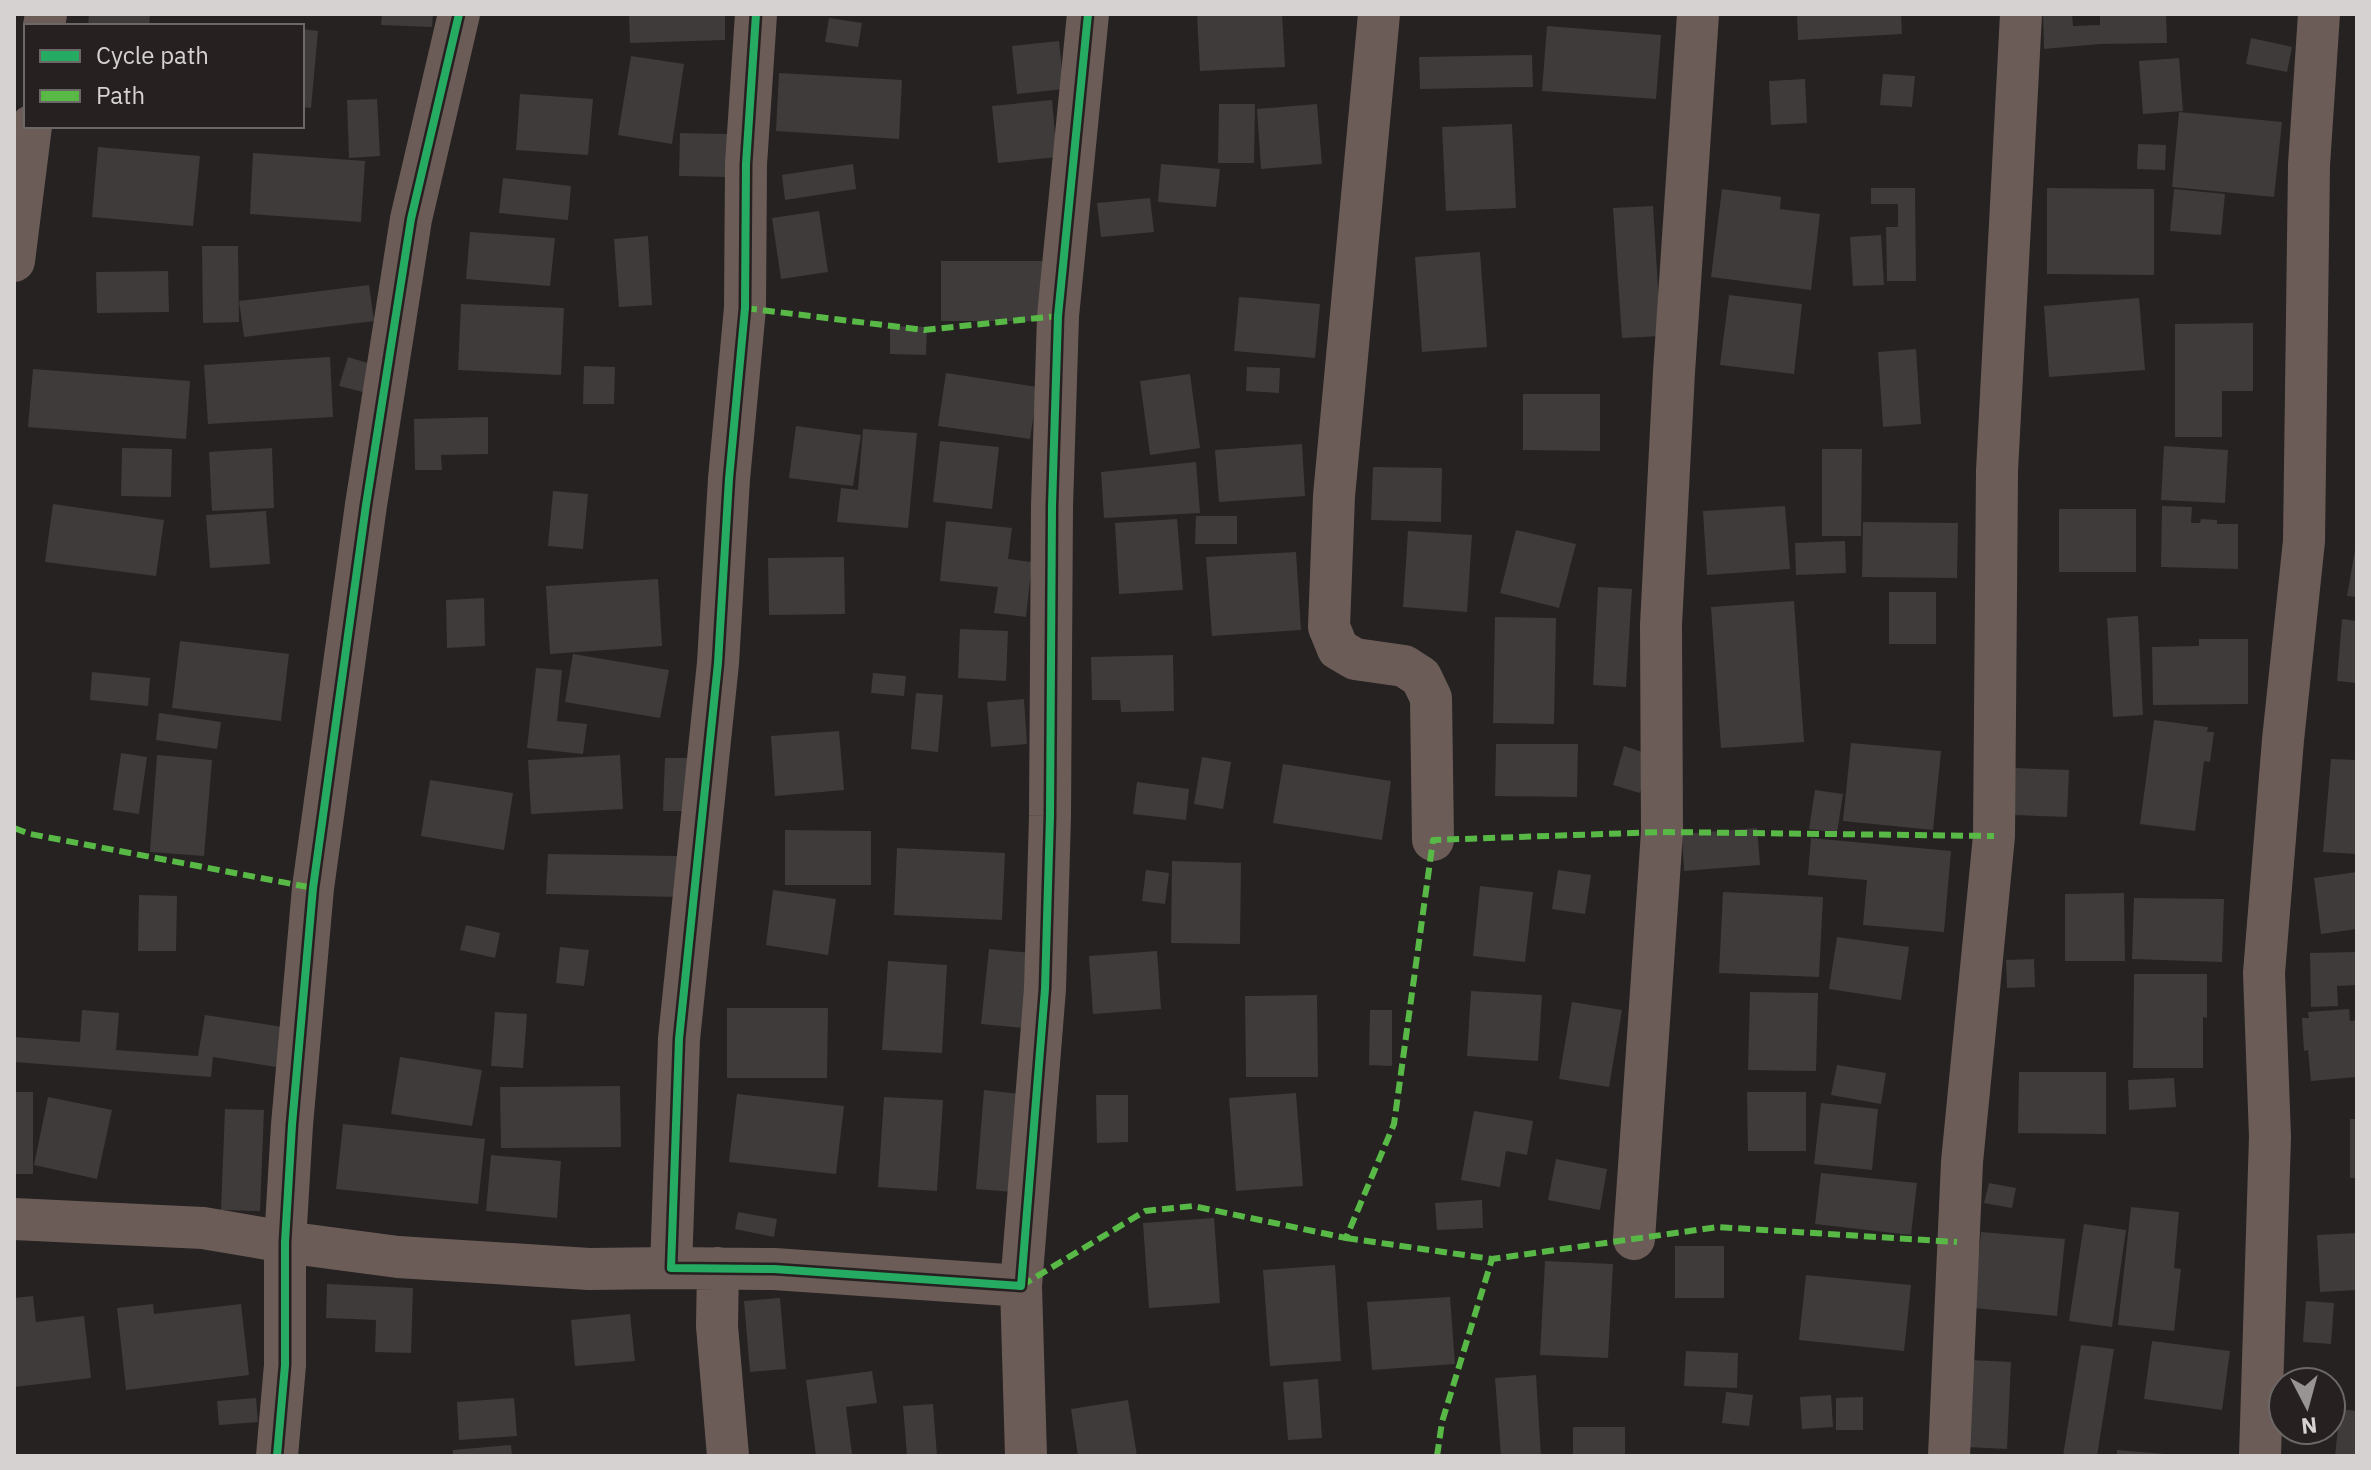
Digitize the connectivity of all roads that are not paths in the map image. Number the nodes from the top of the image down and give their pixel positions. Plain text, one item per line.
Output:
1 (459, 14) edge
2 (756, 14) edge
3 (1088, 14) edge
4 (1379, 14) edge
5 (1698, 14) edge
6 (2021, 14) edge
7 (2319, 14) edge
8 (31, 128) edge
9 (14, 261) edge
10 (1433, 840) dead end
11 (14, 1219) edge
12 (1634, 1239) dead end
13 (285, 1242) junction
14 (671, 1268) junction
15 (718, 1268) junction
16 (1021, 1286) junction
17 (277, 1456) edge
18 (728, 1456) edge
19 (1026, 1456) edge
20 (1949, 1456) edge
21 (2260, 1456) edge

1 - 13 street
2 - 14 street
3 - 16 street
4 - 10 street
5 - 12 street
6 - 20 street
7 - 21 street
8 - 9 street
11 - 13 street
13 - 14 street
13 - 17 street
14 - 15 street
15 - 16 street
15 - 18 street
16 - 19 street

